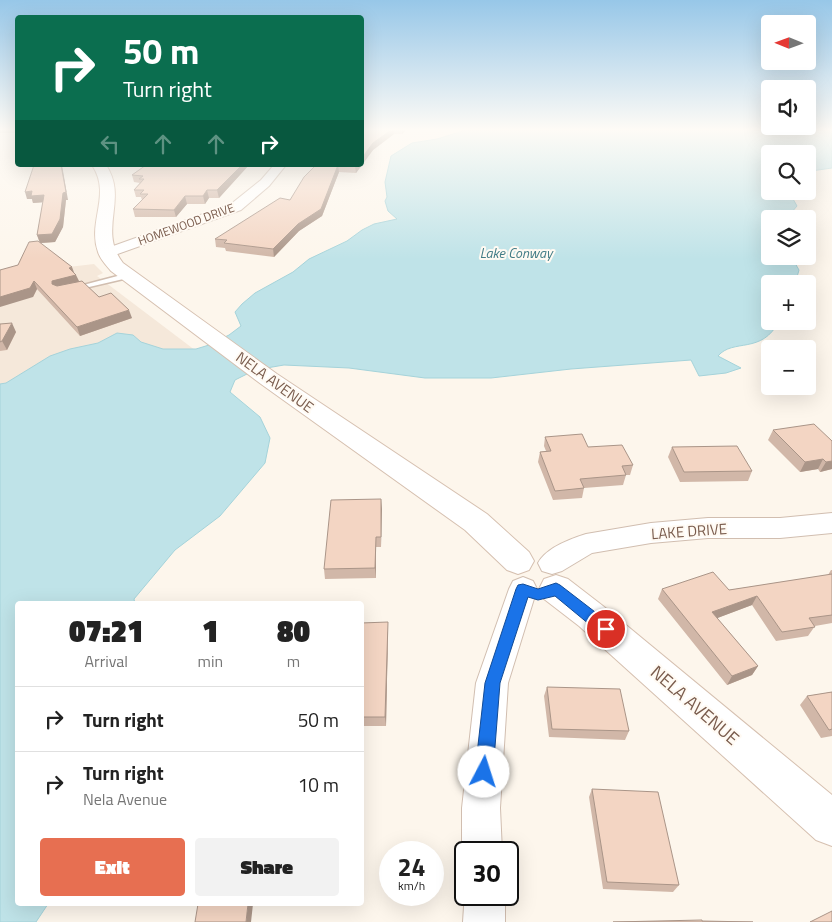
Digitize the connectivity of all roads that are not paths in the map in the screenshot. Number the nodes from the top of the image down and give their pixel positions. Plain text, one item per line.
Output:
1 (106, 173) edge
2 (273, 173) edge
3 (107, 254) junction
4 (129, 275) junction
5 (60, 291) edge
6 (832, 523) edge
7 (537, 576) junction
8 (832, 824) edge
9 (482, 841) edge
10 (484, 906) edge
11 (484, 922) edge

1 - 3 street
2 - 3 street, HOMEWOOD DRIVE
3 - 4 street, NELA AVENUE
4 - 5 lane
4 - 7 street, NELA AVENUE
6 - 7 street, LAKE DRIVE
7 - 8 street, NELA AVENUE
7 - 9 street
10 - 11 street

